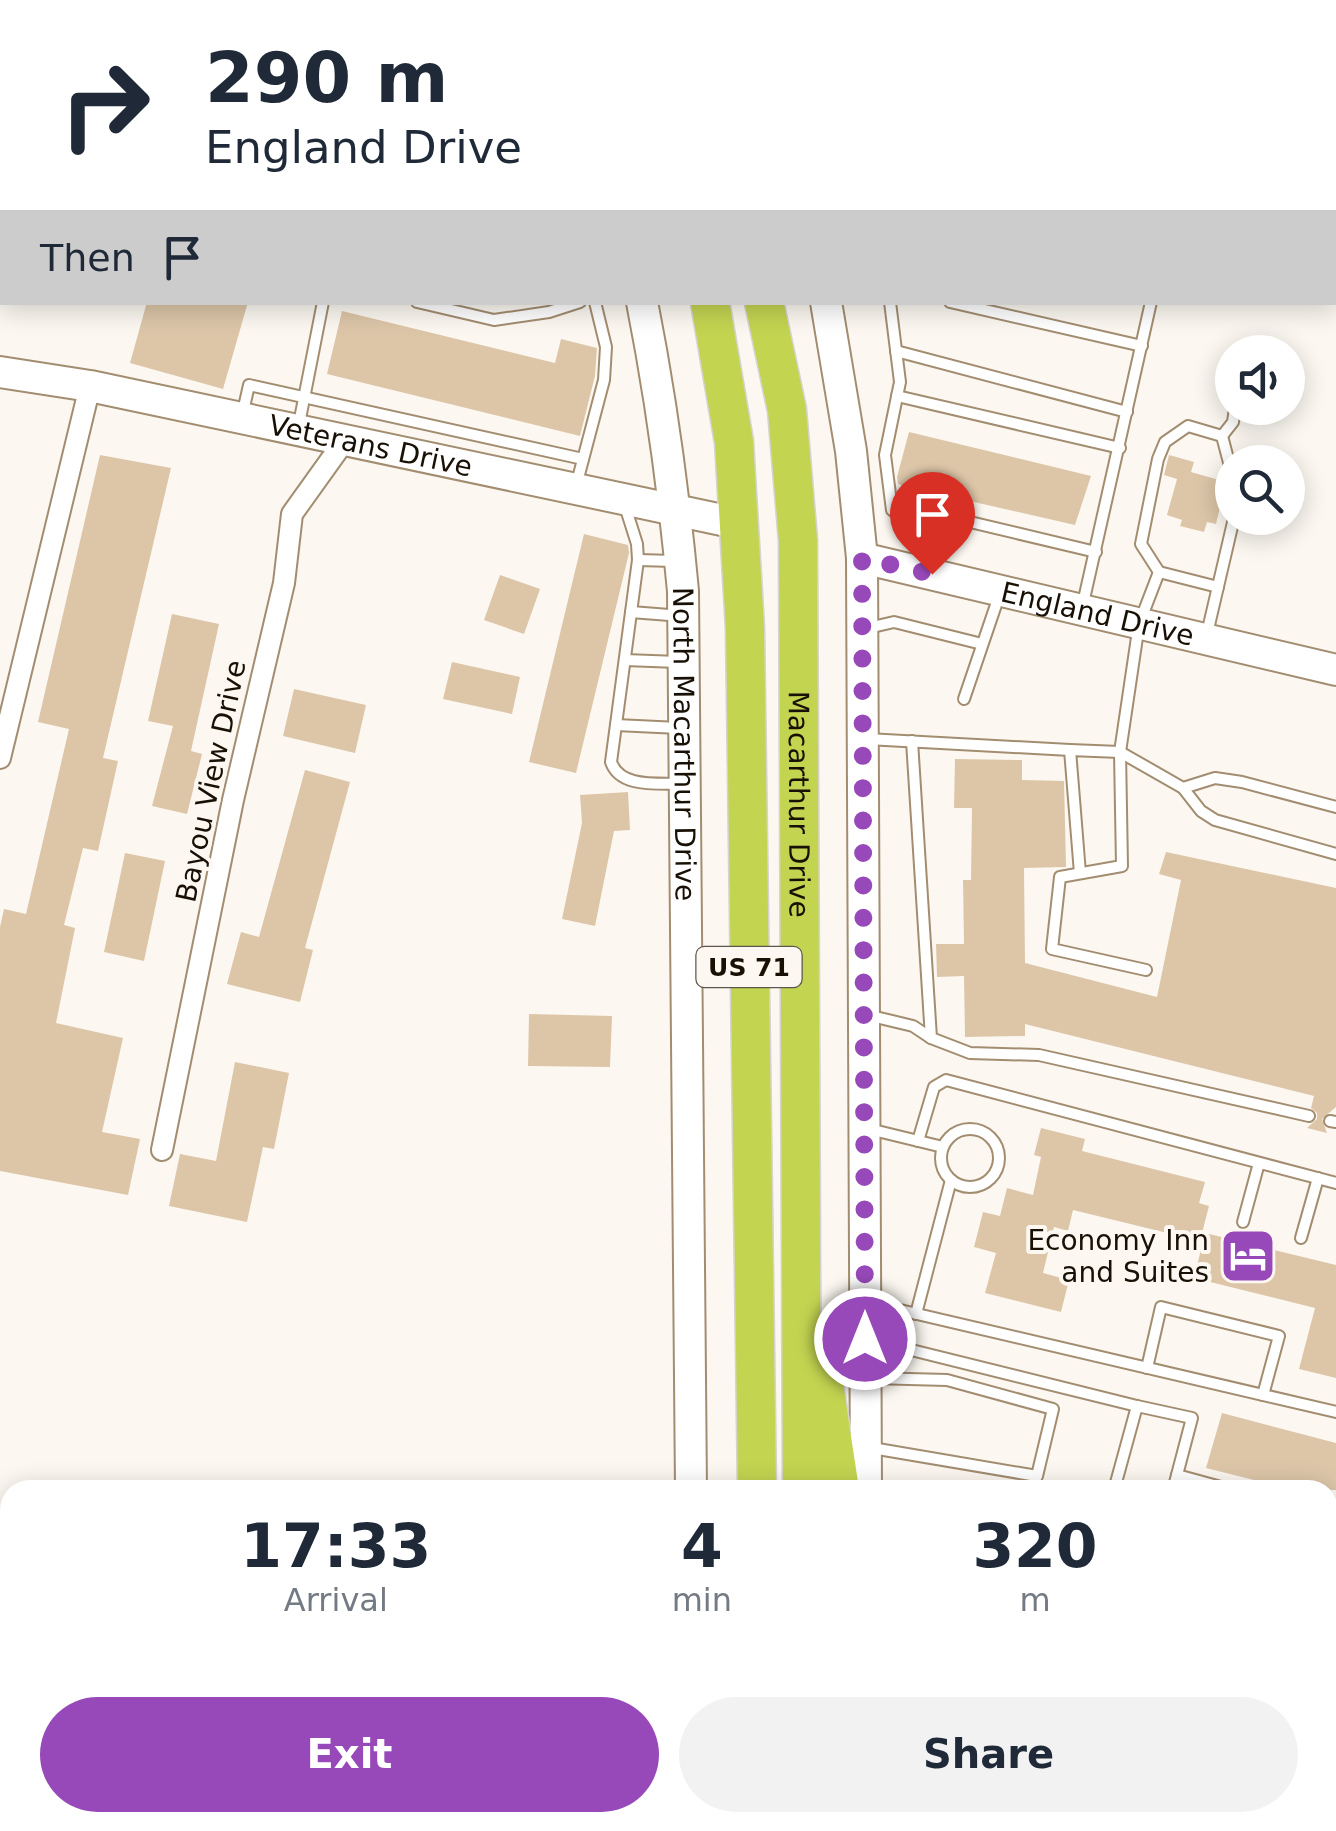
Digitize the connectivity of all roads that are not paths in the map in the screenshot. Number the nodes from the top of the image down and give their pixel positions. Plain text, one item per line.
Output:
1 (322, 305) edge
2 (430, 305) edge
3 (571, 305) edge
4 (595, 305) edge
5 (643, 305) edge
6 (711, 305) edge
7 (765, 305) edge
8 (827, 305) edge
9 (890, 305) edge
10 (963, 305) edge
11 (1151, 305) edge
12 (1142, 346) junction
13 (896, 351) junction
14 (0, 372) edge
15 (90, 386) junction
16 (898, 396) junction
17 (305, 397) junction
18 (1128, 412) junction
19 (241, 418) junction
20 (1231, 425) edge
21 (298, 430) junction
22 (1222, 436) junction
23 (345, 440) junction
24 (1224, 445) edge
25 (456, 447) junction
26 (1120, 448) junction
27 (579, 474) junction
28 (890, 494) junction
29 (856, 498) junction
30 (624, 499) junction
31 (676, 510) junction
32 (900, 516) dead end
33 (926, 522) dead end
34 (741, 524) junction
35 (1230, 535) edge
36 (798, 540) junction
37 (1096, 552) junction
38 (862, 558) junction
39 (638, 560) junction
40 (680, 562) junction
41 (1159, 572) junction
42 (1218, 587) junction
43 (1001, 590) junction
44 (1082, 609) junction
45 (631, 612) junction
46 (683, 616) junction
47 (1139, 624) junction
48 (862, 629) junction
49 (1205, 639) junction
50 (982, 644) junction
51 (625, 660) junction
52 (684, 662) junction
53 (1336, 670) edge
54 (964, 699) dead end
55 (616, 725) junction
56 (685, 729) junction
57 (862, 738) junction
58 (912, 741) junction
59 (1070, 750) junction
60 (1120, 752) junction
61 (0, 758) edge
62 (685, 785) junction
63 (1182, 788) junction
64 (1336, 807) edge
65 (1336, 854) edge
66 (1080, 873) junction
67 (1146, 970) dead end
68 (863, 1014) junction
69 (931, 1038) junction
70 (1309, 1116) dead end
71 (864, 1128) junction
72 (918, 1141) junction
73 (943, 1147) junction
74 (162, 1150) dead end
75 (1259, 1162) junction
76 (1318, 1178) junction
77 (951, 1180) junction
78 (1336, 1183) edge
79 (1243, 1222) dead end
80 (1301, 1238) dead end
81 (801, 1249) junction
82 (865, 1302) junction
83 (916, 1314) junction
84 (865, 1339) junction
85 (1146, 1368) junction
86 (865, 1378) junction
87 (1263, 1394) junction
88 (1137, 1406) junction
89 (758, 1410) junction
90 (1336, 1412) edge
91 (866, 1447) junction
92 (1177, 1475) junction
93 (690, 1480) edge
94 (748, 1480) edge
95 (758, 1480) edge
96 (802, 1480) edge
97 (838, 1480) edge
98 (866, 1480) edge
99 (1117, 1480) edge
100 (1176, 1480) edge
101 (1195, 1480) edge

1 - 17 lane
2 - 3 lane
4 - 27 lane
5 - 31 street, North Macarthur Drive
6 - 34 highway, Macarthur Drive / US 71
7 - 36 highway, Macarthur Drive / US 71
8 - 29 street
9 - 13 lane
10 - 12 lane
11 - 12 lane
12 - 18 lane
13 - 16 lane
13 - 18 lane
14 - 15 street, Veterans Drive
15 - 19 street, Veterans Drive
15 - 61 street
16 - 26 lane
16 - 28 lane
17 - 19 lane
17 - 21 lane
17 - 25 lane
18 - 26 lane
19 - 21 street, Veterans Drive
20 - 22 lane
21 - 23 street, Veterans Drive
22 - 24 lane
22 - 41 lane
23 - 25 street, Veterans Drive
23 - 74 street, Bayou View Drive
25 - 27 street, Veterans Drive
26 - 37 lane
27 - 30 street, Veterans Drive
28 - 29 lane
28 - 32 lane
29 - 38 street
30 - 31 street, Veterans Drive
30 - 39 lane
31 - 34 street, Veterans Drive
31 - 40 street, North Macarthur Drive
33 - 37 lane
34 - 36 highway
34 - 89 highway, Macarthur Drive / US 71
35 - 42 lane
36 - 81 highway, Macarthur Drive / US 71
37 - 44 lane
38 - 43 street, England Drive
38 - 48 street
39 - 40 lane
39 - 45 lane
40 - 46 street, North Macarthur Drive
41 - 42 lane
41 - 47 lane
42 - 49 lane
43 - 44 street, England Drive
43 - 50 lane
44 - 47 street, England Drive
45 - 46 lane
45 - 51 lane
46 - 52 street, North Macarthur Drive
47 - 49 street, England Drive
47 - 60 lane
48 - 50 lane
48 - 57 street
49 - 53 street, England Drive
50 - 54 lane
51 - 52 lane
51 - 55 lane
52 - 56 street, North Macarthur Drive
55 - 56 lane
55 - 62 lane
56 - 62 street, North Macarthur Drive
57 - 58 lane
57 - 68 street
58 - 59 lane
58 - 69 lane
59 - 60 lane
59 - 66 lane
60 - 63 lane
60 - 66 lane
62 - 93 street, North Macarthur Drive
63 - 64 lane
63 - 65 lane
66 - 67 lane
68 - 69 lane
68 - 71 street
69 - 70 lane
71 - 72 lane
71 - 82 street
72 - 73 lane
72 - 75 lane
73 - 77 lane
73 - 77 lane
75 - 76 lane
75 - 79 lane
76 - 78 lane
76 - 80 lane
77 - 83 lane
81 - 96 highway, Macarthur Drive / US 71
81 - 97 highway
82 - 83 lane
82 - 84 street
83 - 85 lane
84 - 86 street
84 - 88 lane
85 - 87 lane
85 - 87 lane
86 - 91 street
86 - 91 lane
87 - 90 lane
88 - 92 lane
88 - 99 lane
89 - 94 highway
89 - 95 highway, Macarthur Drive / US 71
91 - 98 street
92 - 100 lane
92 - 101 lane

